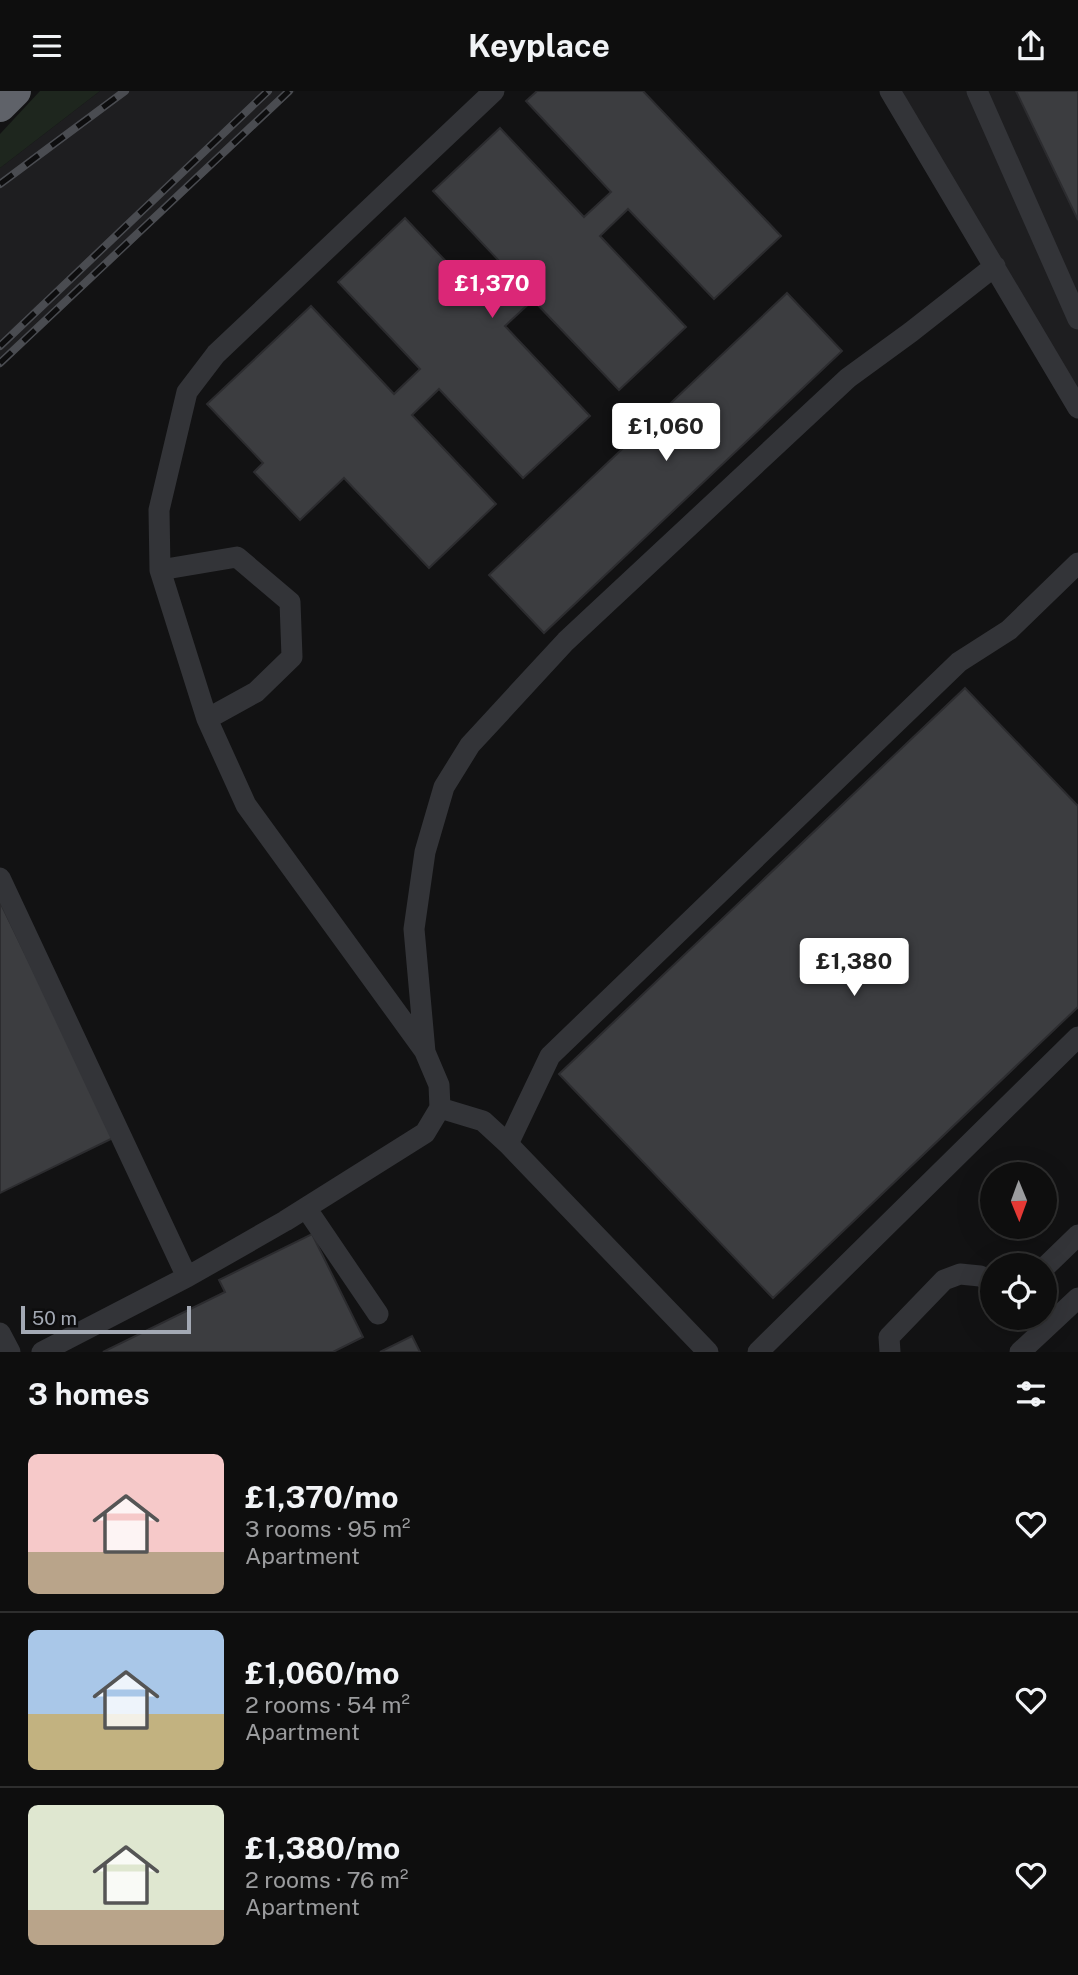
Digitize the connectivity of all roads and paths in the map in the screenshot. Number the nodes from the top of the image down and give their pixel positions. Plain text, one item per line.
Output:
1 (15, 91) edge
2 (494, 91) edge
3 (890, 91) edge
4 (977, 91) edge
5 (0, 106) edge
6 (995, 266) junction
7 (1078, 319) edge
8 (1078, 408) edge
9 (1078, 563) edge
10 (160, 570) junction
11 (207, 719) junction
12 (0, 878) edge
13 (1078, 1037) edge
14 (425, 1052) junction
15 (440, 1108) junction
16 (508, 1144) junction
17 (306, 1208) junction
18 (1078, 1235) edge
19 (1057, 1255) edge
20 (980, 1276) edge
21 (187, 1277) junction
22 (1078, 1298) edge
23 (378, 1314) dead end
24 (0, 1333) edge
25 (51, 1350) edge
26 (10, 1352) edge
27 (708, 1352) edge
28 (758, 1352) edge
29 (890, 1352) edge
30 (1020, 1352) edge

1 - 5 highway
2 - 10 lane
3 - 6 lane
4 - 7 lane
6 - 8 lane
6 - 14 lane
9 - 16 lane
10 - 11 lane
10 - 11 lane
11 - 14 lane
12 - 21 lane
13 - 28 lane
14 - 15 lane
15 - 16 lane
15 - 17 lane
16 - 27 lane
17 - 21 lane
17 - 23 lane
18 - 19 lane
20 - 29 lane
21 - 25 lane
22 - 30 lane
24 - 26 lane

